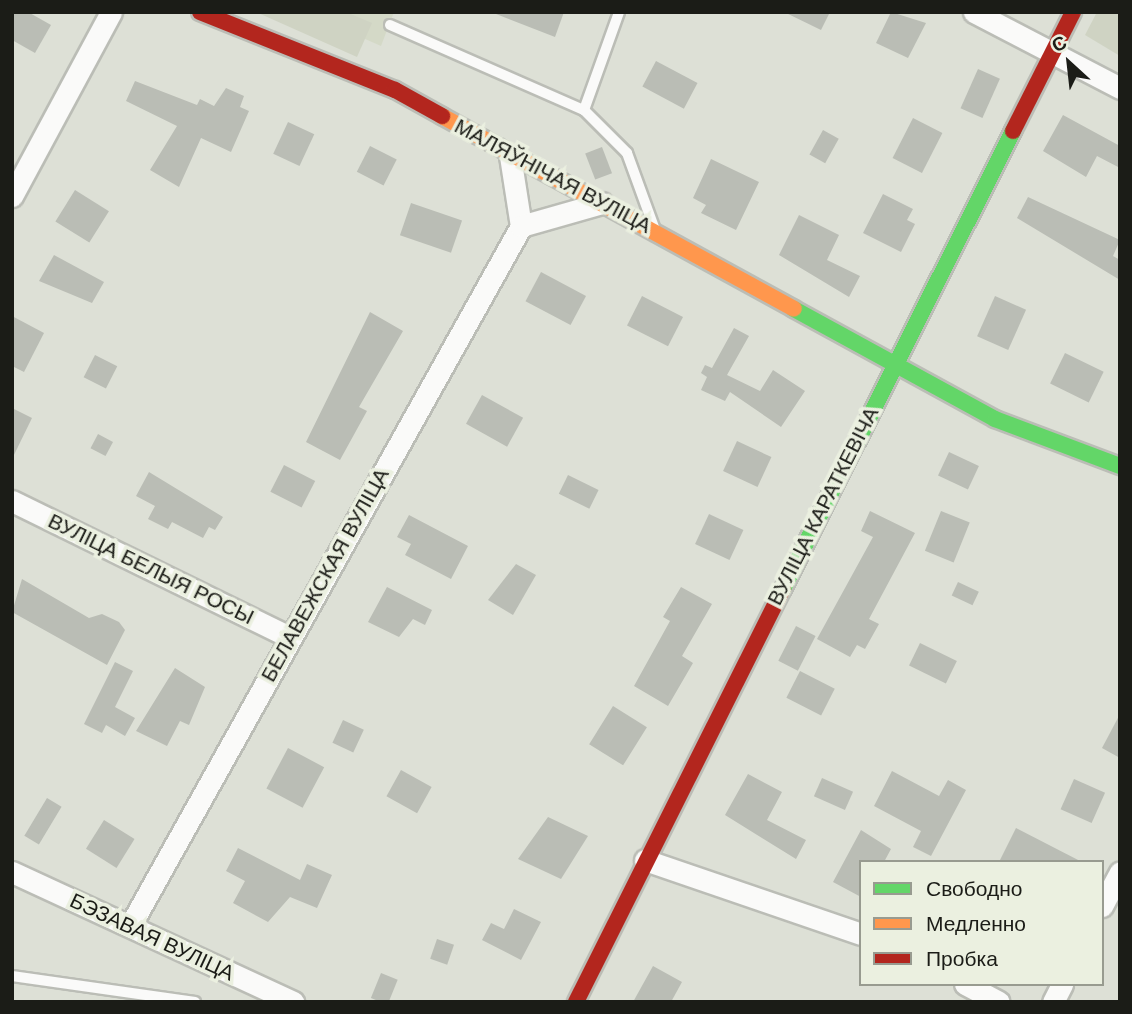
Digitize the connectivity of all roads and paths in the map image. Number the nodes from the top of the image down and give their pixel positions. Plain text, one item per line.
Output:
1 (111, 12) edge
2 (200, 12) edge
3 (619, 12) edge
4 (974, 12) edge
5 (1073, 12) edge
6 (390, 25) dead end
7 (1051, 54) junction
8 (1120, 88) edge
9 (584, 110) junction
10 (510, 156) junction
11 (12, 196) edge
12 (602, 203) junction
13 (522, 226) junction
14 (655, 230) junction
15 (894, 362) junction
16 (1120, 466) edge
17 (12, 501) edge
18 (290, 637) junction
19 (645, 860) junction
20 (12, 872) edge
21 (1120, 872) edge
22 (1104, 902) edge
23 (130, 926) junction
24 (859, 933) edge
25 (12, 976) edge
26 (969, 986) edge
27 (1061, 986) edge
28 (195, 1002) edge
29 (293, 1002) edge
30 (576, 1002) edge
31 (999, 1002) edge
32 (1053, 1002) edge

1 - 11 street
2 - 10 street, МАЛЯЎНІЧАЯ ВУЛІЦА
3 - 9 lane
4 - 7 street
5 - 7 street, ВУЛІЦА КАРАТКЕВІЧА
6 - 9 lane
7 - 8 street
7 - 15 street, ВУЛІЦА КАРАТКЕВІЧА
9 - 14 lane
10 - 12 street, МАЛЯЎНІЧАЯ ВУЛІЦА
10 - 13 street
12 - 13 street
12 - 14 street, МАЛЯЎНІЧАЯ ВУЛІЦА
13 - 18 street, БЕЛАВЕЖСКАЯ ВУЛІЦА
14 - 15 street, МАЛЯЎНІЧАЯ ВУЛІЦА
15 - 16 street, МАЛЯЎНІЧАЯ ВУЛІЦА
15 - 19 street, ВУЛІЦА КАРАТКЕВІЧА
17 - 18 street, ВУЛІЦА БЕЛЫЯ РОСЫ
18 - 23 street, БЕЛАВЕЖСКАЯ ВУЛІЦА
19 - 24 street
19 - 30 street, ВУЛІЦА КАРАТКЕВІЧА
20 - 23 street, БЭЗАВАЯ ВУЛІЦА
21 - 22 street
23 - 29 street, БЭЗАВАЯ ВУЛІЦА
25 - 28 lane
26 - 31 street
27 - 32 street

